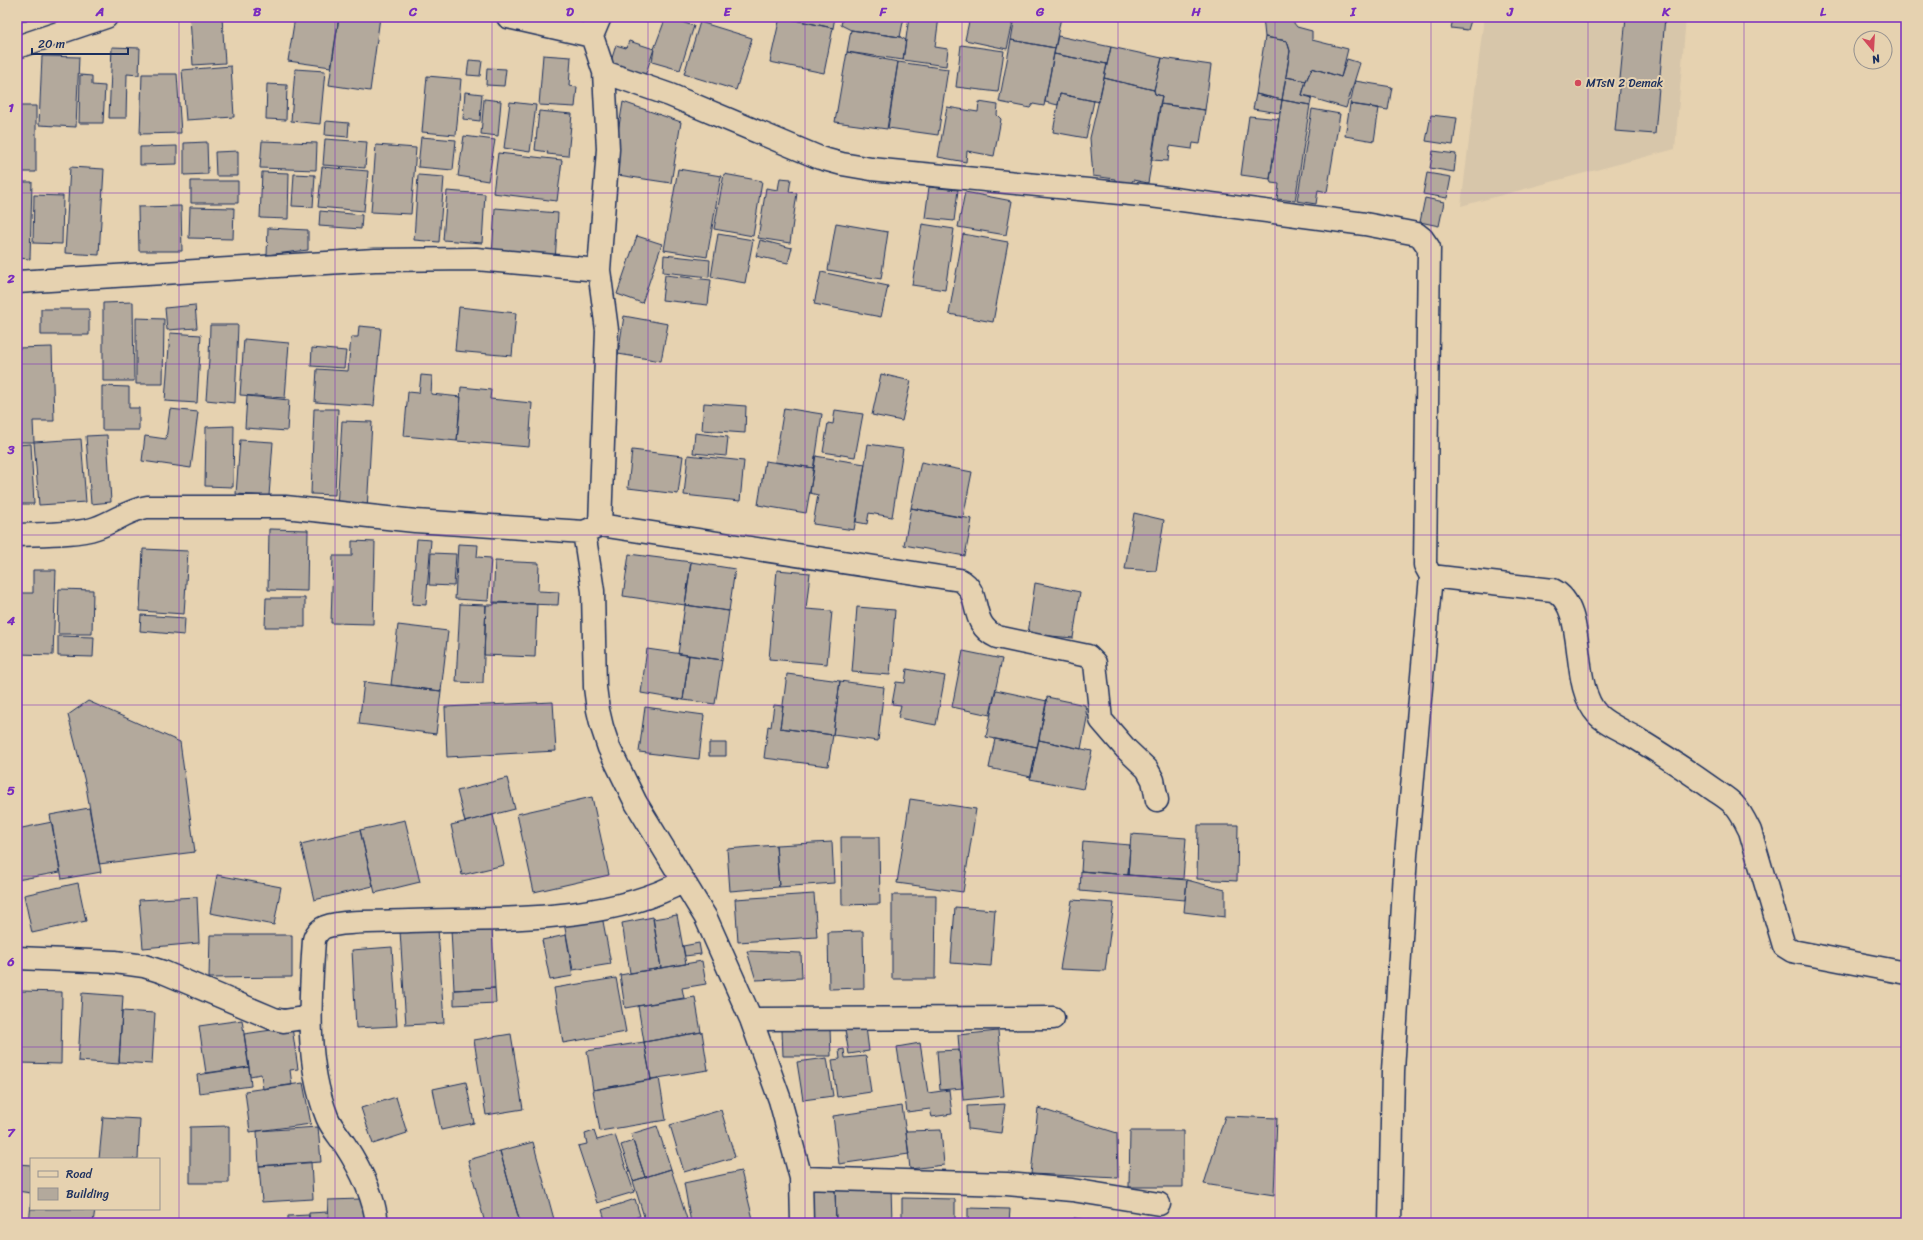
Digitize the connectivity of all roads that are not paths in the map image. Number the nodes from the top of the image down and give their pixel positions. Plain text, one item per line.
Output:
1 (106, 17) edge
2 (508, 17) edge
3 (596, 27) edge
4 (17, 47) edge
5 (604, 72) junction
6 (599, 270) junction
7 (17, 282) edge
8 (592, 529) junction
9 (17, 535) edge
10 (1431, 576) junction
11 (1157, 800) dead end
12 (684, 881) junction
13 (17, 958) edge
14 (1906, 973) edge
15 (310, 1017) junction
16 (1053, 1018) dead end
17 (751, 1019) junction
18 (801, 1178) junction
19 (1159, 1204) dead end
20 (377, 1223) edge
21 (802, 1223) edge
22 (1390, 1223) edge

1 - 4 street
2 - 3 street
3 - 5 street
5 - 6 street
5 - 10 street
6 - 7 street
6 - 8 street
8 - 9 street
8 - 11 street
8 - 12 street
10 - 14 street
10 - 22 street
12 - 15 street
12 - 17 street
13 - 15 street
15 - 20 street
16 - 17 street
17 - 18 street
18 - 19 street
18 - 21 street

